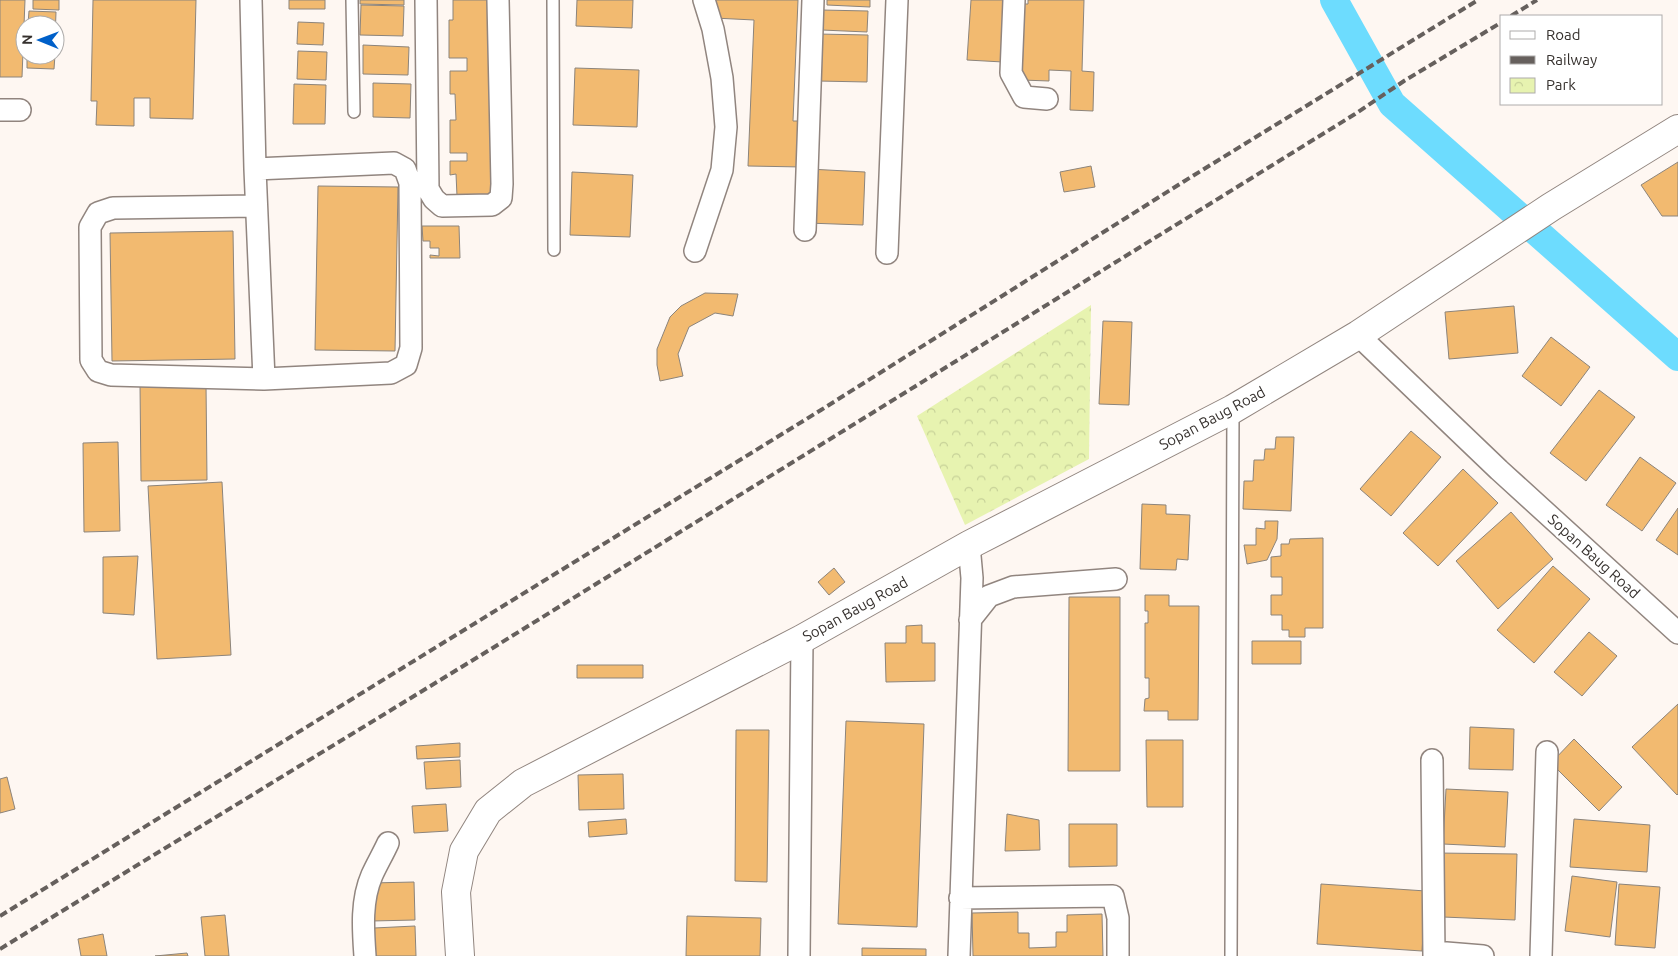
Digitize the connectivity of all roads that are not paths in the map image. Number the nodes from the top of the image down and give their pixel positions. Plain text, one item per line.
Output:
1 (251, 0) edge
2 (352, 0) edge
3 (426, 0) edge
4 (498, 0) edge
5 (553, 0) edge
6 (704, 0) edge
7 (813, 0) edge
8 (897, 0) edge
9 (1014, 0) edge
10 (1047, 99) dead end
11 (354, 112) dead end
12 (1678, 129) edge
13 (254, 169) junction
14 (256, 206) junction
15 (804, 230) dead end
16 (554, 250) dead end
17 (695, 251) dead end
18 (888, 253) dead end
19 (1358, 334) junction
20 (264, 379) junction
21 (1233, 409) junction
22 (969, 545) junction
23 (1116, 579) dead end
24 (970, 620) junction
25 (1678, 633) edge
26 (802, 639) junction
27 (1547, 752) dead end
28 (1432, 760) dead end
29 (388, 843) dead end
30 (960, 898) junction
31 (1434, 954) edge
32 (365, 956) edge
33 (460, 956) edge
34 (799, 956) edge
35 (959, 956) edge
36 (1118, 956) edge
37 (1231, 956) edge
38 (1483, 956) edge
39 (1541, 956) edge

1 - 13 street
2 - 11 lane
3 - 4 street
5 - 16 lane
6 - 17 street
7 - 15 street
8 - 18 street
9 - 10 street
12 - 19 street, Sopan Baug Road
13 - 14 street
13 - 20 street
14 - 20 street
14 - 20 street
19 - 21 street, Sopan Baug Road
19 - 25 street, Sopan Baug Road
21 - 22 street, Sopan Baug Road
21 - 37 lane
22 - 24 street
22 - 26 street, Sopan Baug Road
23 - 24 street
24 - 30 street
26 - 33 street, Sopan Baug Road
26 - 34 street
27 - 39 street
28 - 31 street
29 - 32 street
30 - 35 street
30 - 36 street
31 - 38 street

